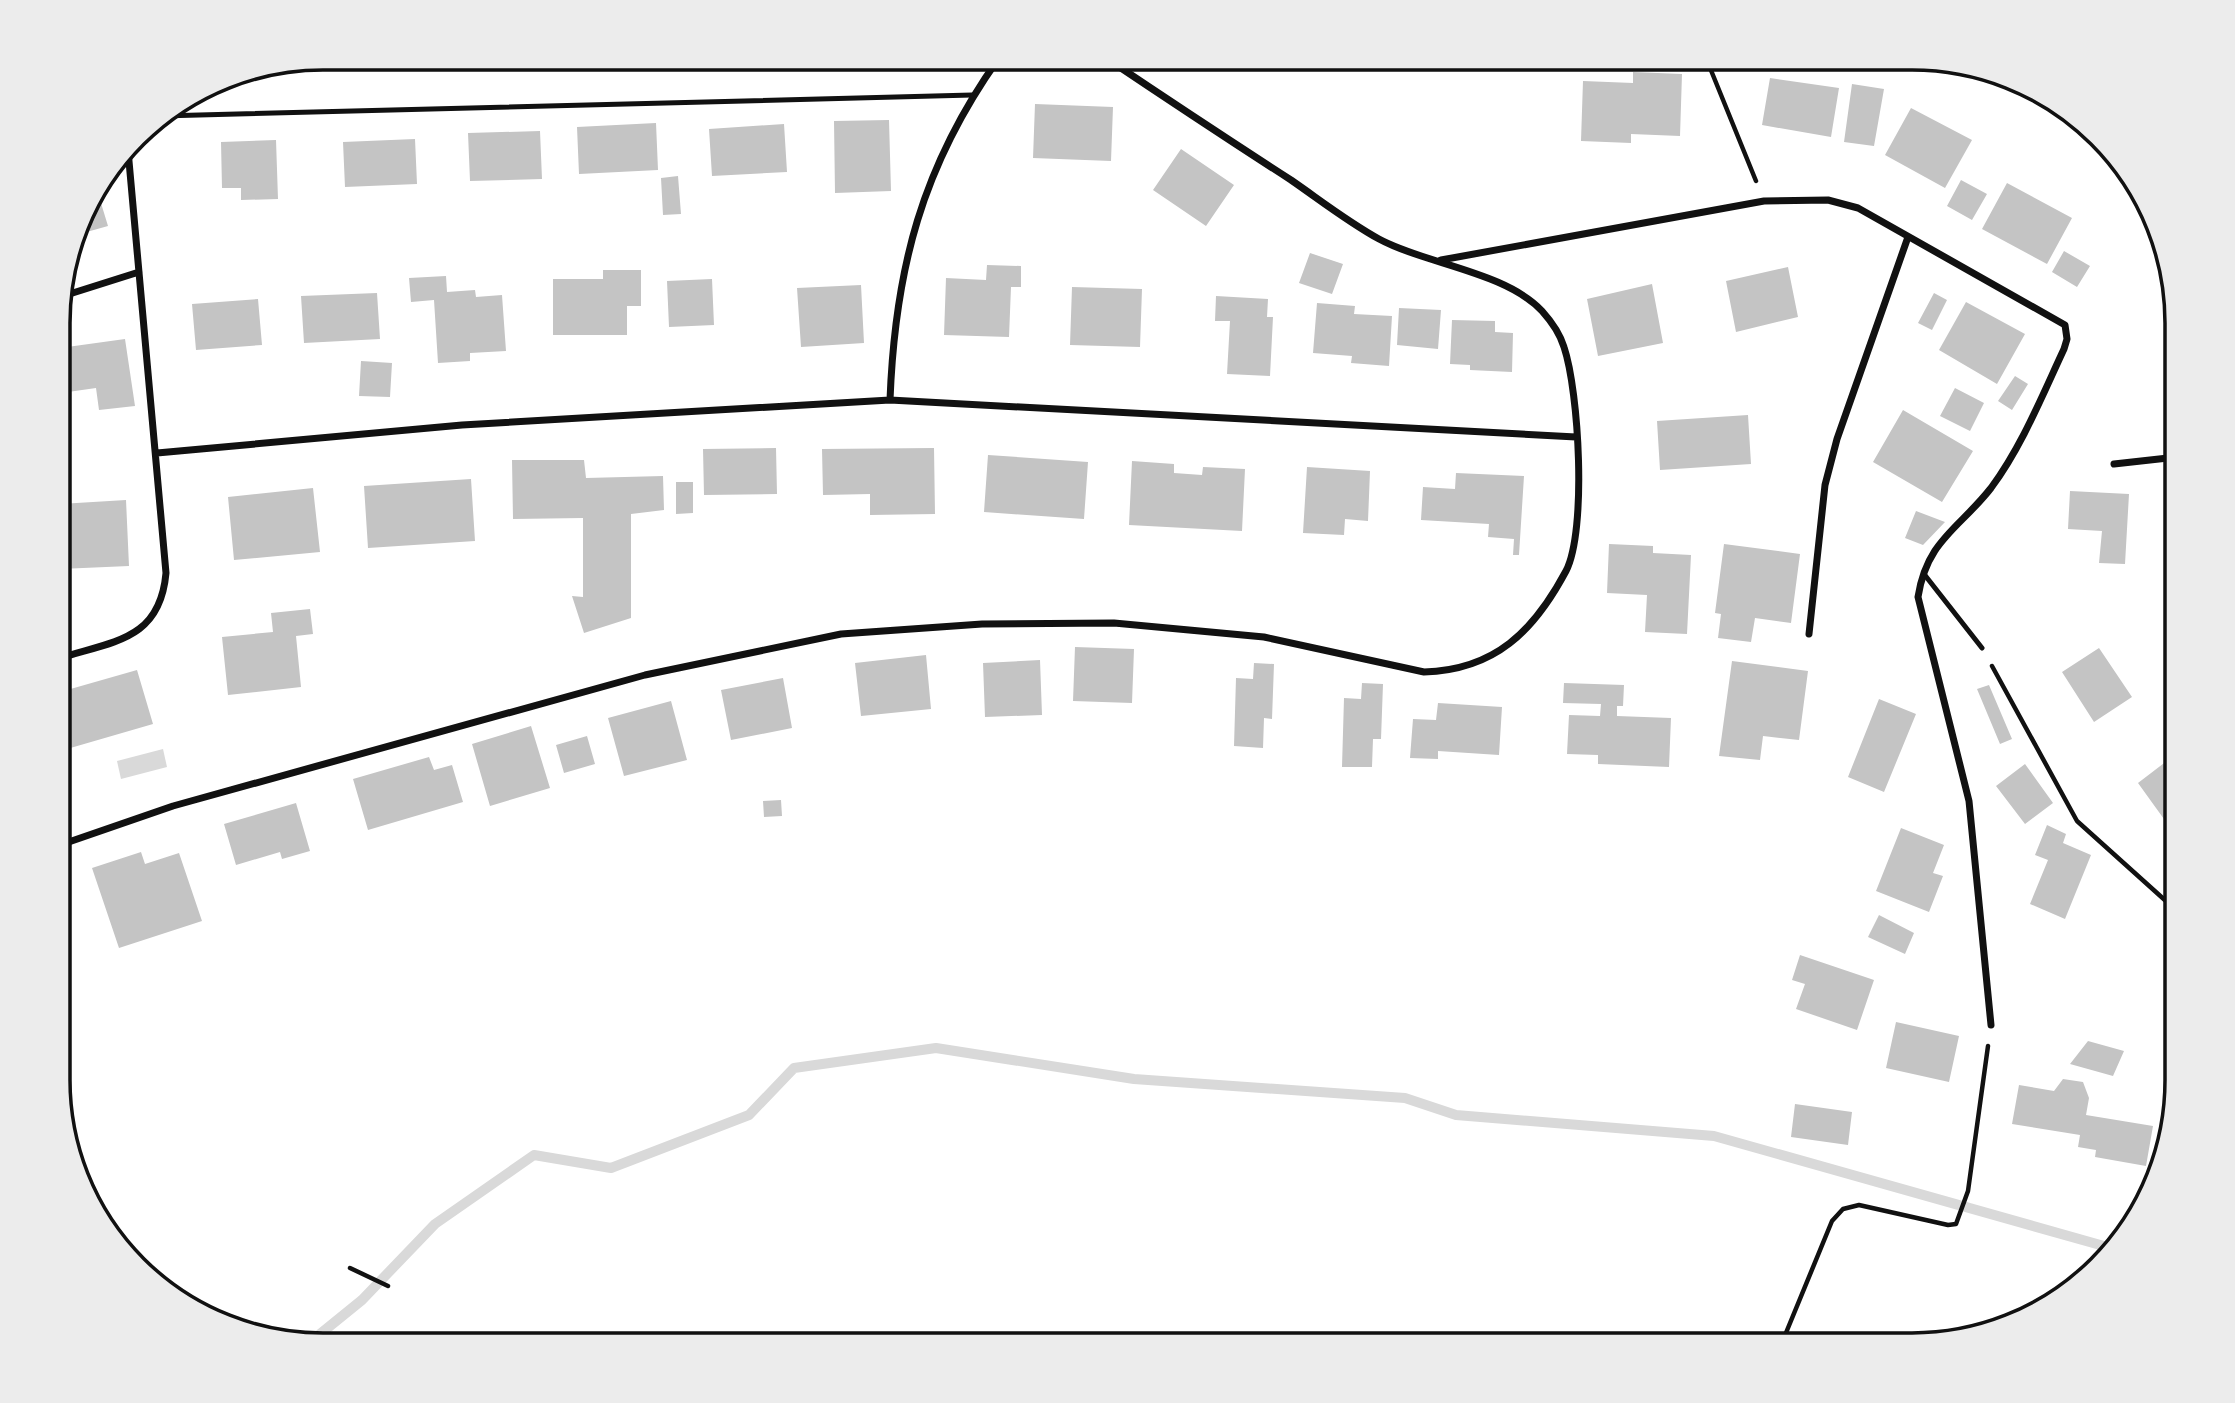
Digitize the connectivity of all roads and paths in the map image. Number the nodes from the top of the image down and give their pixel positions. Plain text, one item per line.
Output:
1 (990, 70) edge
2 (1124, 70) edge
3 (1711, 70) edge
4 (972, 95) junction
5 (178, 116) edge
6 (129, 161) edge
7 (1764, 201) junction
8 (1908, 237) junction
9 (1440, 260) junction
10 (139, 272) junction
11 (72, 293) edge
12 (890, 400) junction
13 (1576, 437) junction
14 (157, 453) junction
15 (2165, 458) edge
16 (2114, 464) dead end
17 (1922, 572) junction
18 (1810, 634) dead end
19 (1982, 648) joint
20 (70, 655) edge
21 (70, 842) edge
22 (2165, 900) edge
23 (1991, 1025) joint
24 (350, 1268) dead end
25 (388, 1286) dead end
26 (1786, 1333) edge

1 - 4 street
2 - 9 street
3 - 7 path
4 - 5 lane
4 - 12 street
6 - 10 street
7 - 8 street
7 - 9 street
8 - 17 street
8 - 18 street
9 - 13 street
10 - 11 street
10 - 14 street
12 - 13 street
12 - 14 street
13 - 21 street
14 - 20 street
15 - 16 street
17 - 19 lane
17 - 23 street
19 - 22 path
23 - 26 path
24 - 25 path

